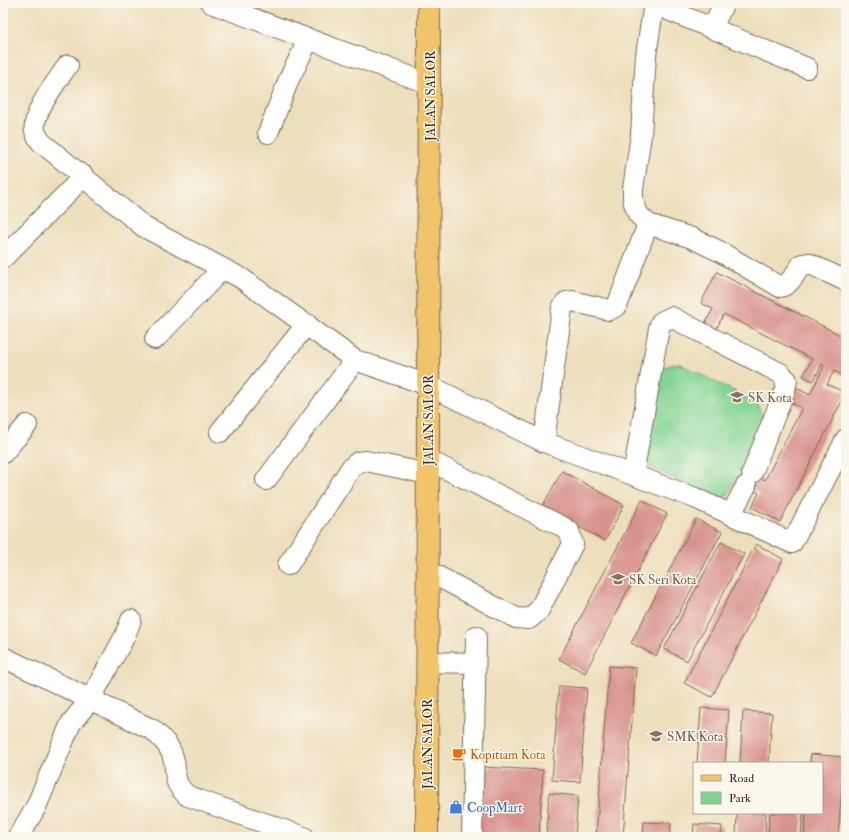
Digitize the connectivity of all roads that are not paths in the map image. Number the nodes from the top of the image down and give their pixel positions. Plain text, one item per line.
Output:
1 (211, 3) edge
2 (429, 3) edge
3 (724, 3) edge
4 (654, 4) edge
5 (712, 28) junction
6 (310, 39) junction
7 (68, 64) dead end
8 (807, 68) dead end
9 (430, 84) junction
10 (268, 133) dead end
11 (84, 176) junction
12 (648, 224) junction
13 (3, 258) edge
14 (222, 269) junction
15 (846, 281) edge
16 (307, 324) junction
17 (155, 340) dead end
18 (356, 360) junction
19 (428, 385) junction
20 (27, 425) dead end
21 (220, 432) dead end
22 (846, 438) edge
23 (544, 442) junction
24 (3, 453) edge
25 (428, 467) junction
26 (633, 475) junction
27 (266, 480) dead end
28 (731, 514) junction
29 (288, 565) dead end
30 (428, 571) junction
31 (131, 620) dead end
32 (476, 636) dead end
33 (3, 657) edge
34 (427, 662) junction
35 (475, 664) junction
36 (90, 700) junction
37 (18, 837) edge
38 (304, 837) edge
39 (426, 837) edge
40 (472, 837) edge

1 - 6 street
2 - 9 main road, JALAN SALOR
3 - 5 street
4 - 5 street
4 - 12 street
5 - 8 street
6 - 9 street
6 - 10 street
7 - 11 street
9 - 19 main road, JALAN SALOR
11 - 13 street
11 - 14 street
12 - 15 street
12 - 23 street
14 - 16 street
14 - 17 street
16 - 18 street
16 - 21 street
18 - 19 street
18 - 27 street
19 - 23 street
19 - 25 main road, JALAN SALOR
20 - 24 street
22 - 28 street
23 - 26 street
25 - 29 street
25 - 30 main road, JALAN SALOR
25 - 30 street
26 - 28 street
26 - 28 street
30 - 34 main road, JALAN SALOR
31 - 36 street
32 - 35 street
33 - 36 street
34 - 35 street
34 - 39 main road, JALAN SALOR
35 - 40 street
36 - 37 street
36 - 38 street

